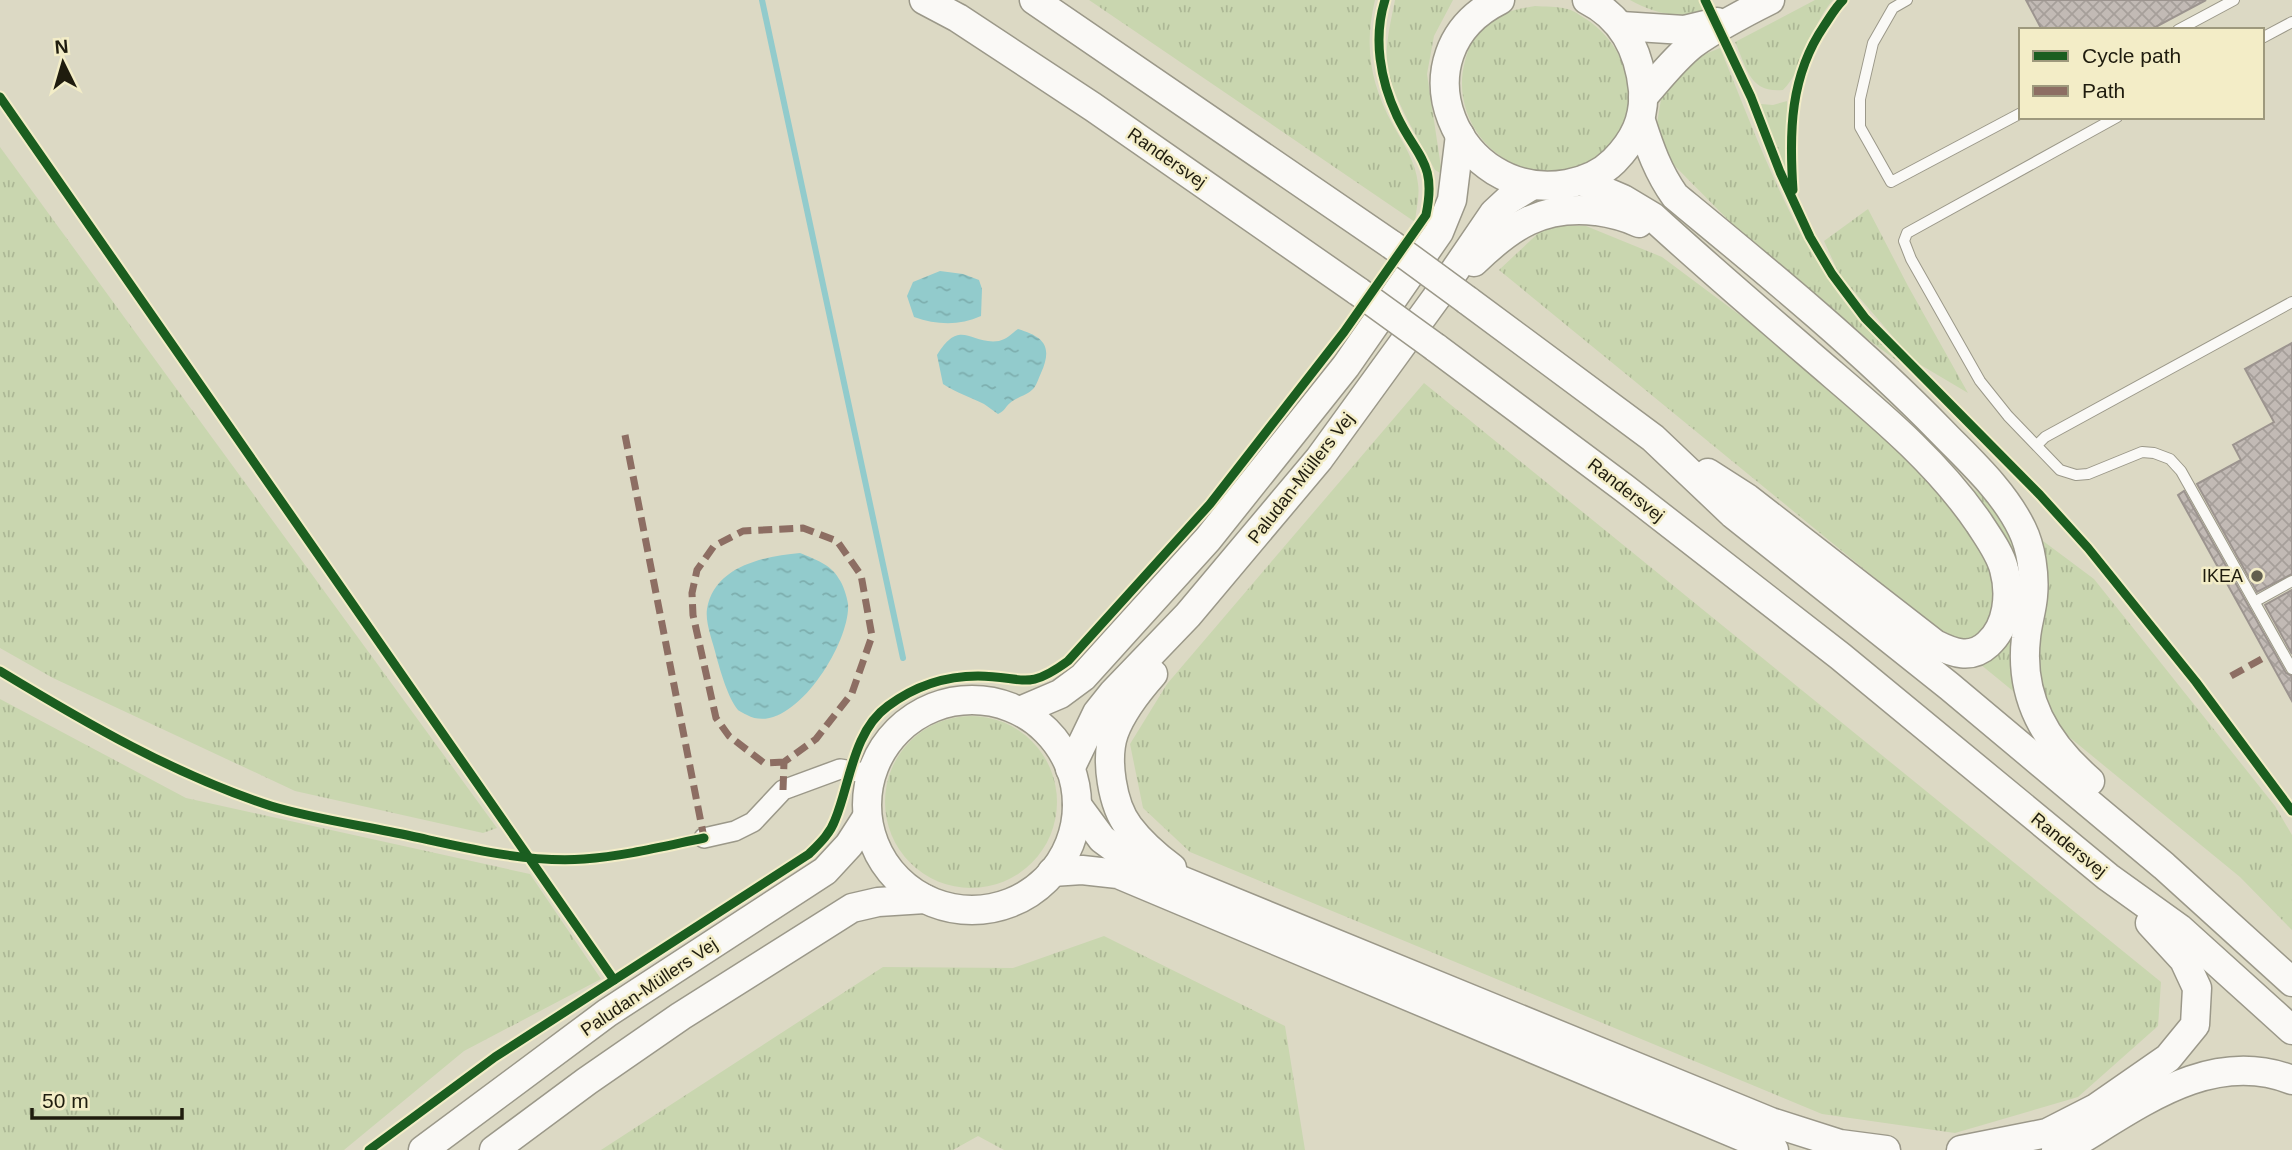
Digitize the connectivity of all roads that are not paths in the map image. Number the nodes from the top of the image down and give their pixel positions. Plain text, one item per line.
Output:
1 (924, 0) edge
2 (935, 0) edge
3 (1034, 0) edge
4 (1500, 0) edge
5 (1587, 0) edge
6 (1770, 0) edge
7 (1907, 0) edge
8 (2234, 0) edge
9 (958, 18) junction
10 (1733, 19) junction
11 (2292, 22) edge
12 (1621, 26) junction
13 (2182, 28) edge
14 (2264, 37) edge
15 (1642, 109) junction
16 (2019, 114) edge
17 (2113, 119) edge
18 (1460, 135) junction
19 (1581, 181) junction
20 (1531, 186) junction
21 (1693, 254) junction
22 (1436, 298) junction
23 (2292, 302) edge
24 (1653, 438) junction
25 (2037, 445) junction
26 (2292, 581) edge
27 (2256, 601) junction
28 (1188, 615) junction
29 (2292, 669) edge
30 (1020, 711) junction
31 (1070, 769) junction
32 (871, 774) junction
33 (1077, 805) junction
34 (867, 817) junction
35 (704, 838) dead end
36 (1052, 872) junction
37 (2108, 877) junction
38 (1192, 883) junction
39 (925, 899) junction
40 (2217, 913) junction
41 (2292, 982) edge
42 (2292, 1030) edge
43 (2292, 1080) edge
44 (423, 1150) edge
45 (494, 1150) edge
46 (1774, 1150) edge
47 (1886, 1150) edge
48 (1961, 1150) edge
49 (2056, 1150) edge

1 - 9 main road, Randersvej
2 - 9 main road
3 - 24 main road, bridge
4 - 18 main road
5 - 12 main road
6 - 10 main road
7 - 16 lane
8 - 13 lane
9 - 37 main road, Randersvej, bridge
10 - 12 main road
10 - 15 main road
11 - 14 lane
12 - 15 main road
15 - 19 main road
15 - 40 main road
17 - 25 lane
18 - 20 main road
18 - 30 main road, Paludan-Müllers Vej
19 - 20 main road
19 - 21 main road
20 - 22 main road, Paludan-Müllers Vej
21 - 22 main road
21 - 24 main road
22 - 28 main road, Paludan-Müllers Vej
23 - 25 lane
24 - 40 main road
25 - 27 lane
26 - 27 lane
27 - 29 lane
28 - 31 main road, Paludan-Müllers Vej
28 - 38 main road
30 - 31 main road
30 - 32 main road
31 - 33 main road
32 - 34 main road
32 - 35 street
33 - 36 main road
33 - 38 main road
34 - 39 main road
34 - 44 main road, Paludan-Müllers Vej
36 - 39 main road
36 - 46 main road
37 - 42 main road, Randersvej
37 - 48 main road
38 - 47 main road
39 - 45 main road
40 - 41 main road
43 - 49 main road

